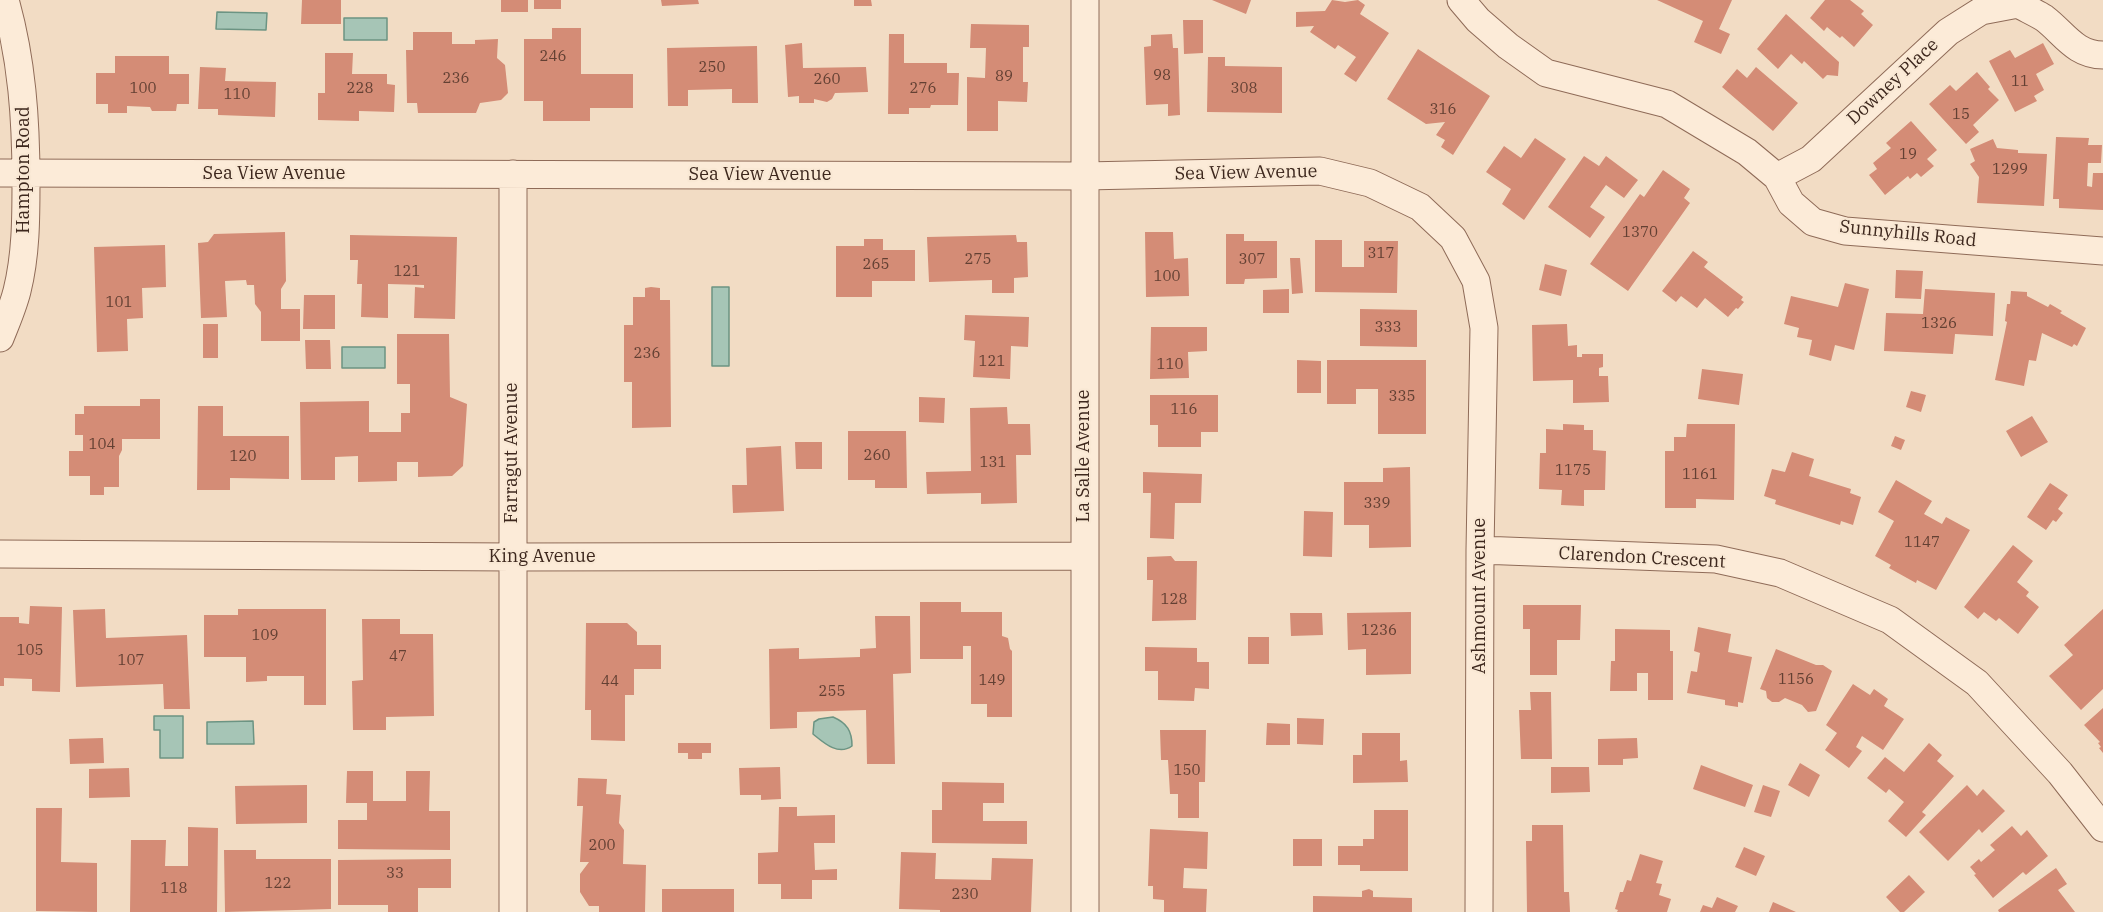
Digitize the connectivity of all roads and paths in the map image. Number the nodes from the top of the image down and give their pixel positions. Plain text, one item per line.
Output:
1 (1085, 0) edge
2 (1461, 0) edge
3 (12, 8) edge
4 (2103, 55) edge
5 (13, 173) edge
6 (513, 174) junction
7 (1085, 176) junction
8 (1777, 177) junction
9 (2103, 251) edge
10 (1476, 281) joint
11 (0, 338) edge
12 (1480, 550) junction
13 (0, 554) edge
14 (1083, 556) junction
15 (512, 557) junction
16 (2103, 828) edge
17 (513, 912) edge
18 (1085, 912) edge
19 (1479, 912) edge

1 - 7 street, La Salle Avenue
2 - 8 street, Sunnyhills Road
3 - 5 street, Hampton Road
4 - 8 street, Downey Place
5 - 6 street, Sea View Avenue
5 - 11 street, Hampton Road
6 - 7 street, Sea View Avenue
6 - 15 street, Farragut Avenue
7 - 10 street, Sea View Avenue
7 - 14 street, La Salle Avenue
8 - 9 street, Sunnyhills Road
10 - 12 street, Ashmount Avenue
12 - 16 street, Clarendon Crescent
12 - 19 street, Ashmount Avenue
13 - 15 street, King Avenue
14 - 15 street, King Avenue
14 - 18 street, La Salle Avenue
15 - 17 street, Farragut Avenue

